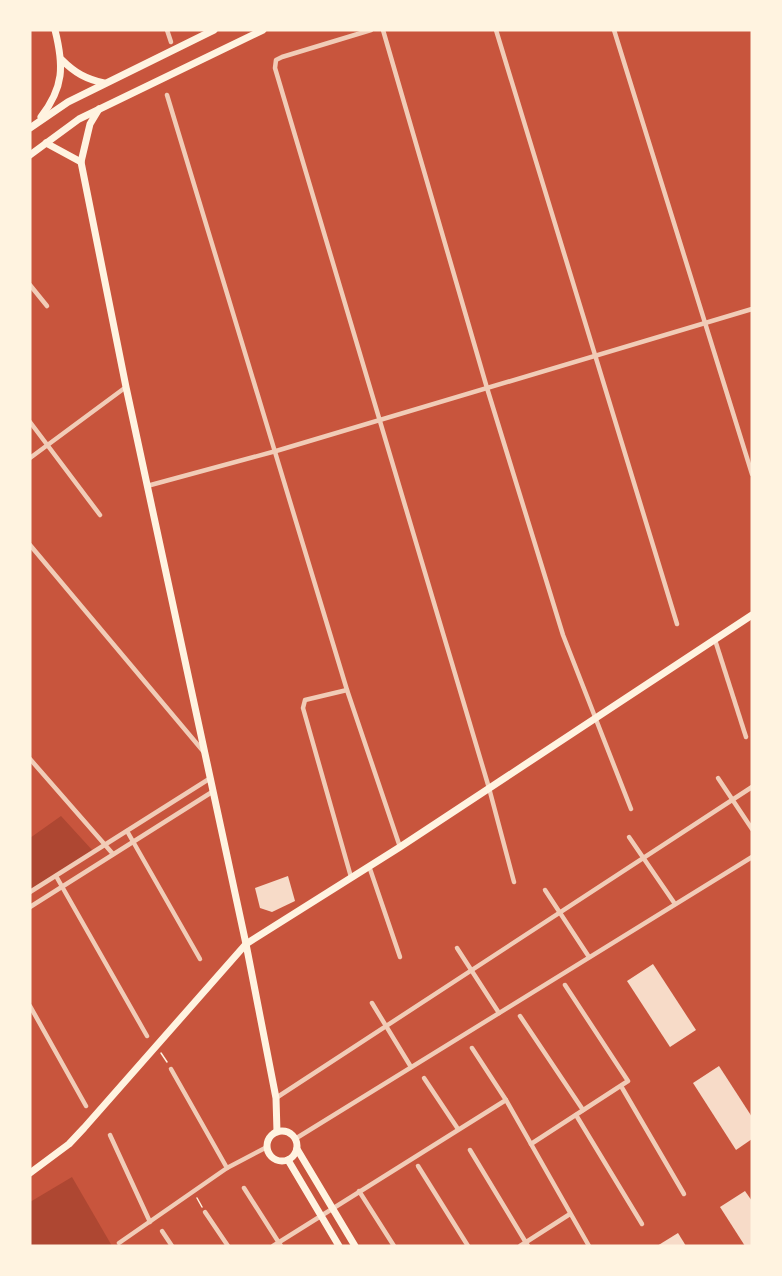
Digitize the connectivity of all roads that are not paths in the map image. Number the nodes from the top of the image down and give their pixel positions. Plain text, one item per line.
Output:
1 (50, 30) edge
2 (167, 30) edge
3 (214, 30) edge
4 (264, 30) edge
5 (371, 30) edge
6 (383, 30) edge
7 (496, 30) edge
8 (614, 30) edge
9 (56, 33) edge
10 (171, 42) dead end
11 (62, 60) junction
12 (104, 83) junction
13 (167, 94) dead end
14 (99, 109) junction
15 (38, 122) junction
16 (30, 128) edge
17 (46, 143) junction
18 (30, 155) edge
19 (81, 162) junction
20 (30, 285) edge
21 (47, 306) dead end
22 (752, 309) edge
23 (704, 323) junction
24 (594, 356) junction
25 (126, 387) junction
26 (487, 388) junction
27 (380, 420) junction
28 (30, 422) edge
29 (47, 445) junction
30 (276, 451) junction
31 (30, 458) edge
32 (752, 474) edge
33 (147, 486) junction
34 (100, 515) dead end
35 (30, 545) edge
36 (752, 615) edge
37 (676, 624) dead end
38 (714, 639) junction
39 (347, 690) junction
40 (596, 717) junction
41 (746, 737) dead end
42 (203, 751) junction
43 (30, 759) edge
44 (209, 778) junction
45 (718, 778) dead end
46 (752, 787) edge
47 (212, 792) junction
48 (490, 792) junction
49 (732, 800) junction
50 (631, 809) dead end
51 (752, 830) edge
52 (127, 831) junction
53 (629, 837) dead end
54 (133, 841) junction
55 (105, 845) junction
56 (400, 848) junction
57 (113, 854) junction
58 (752, 857) edge
59 (643, 858) junction
60 (369, 866) junction
61 (56, 876) junction
62 (351, 877) junction
63 (514, 882) dead end
64 (63, 886) junction
65 (545, 890) dead end
66 (30, 892) edge
67 (675, 904) junction
68 (30, 907) edge
69 (559, 912) junction
70 (246, 944) junction
71 (457, 948) dead end
72 (400, 957) dead end
73 (589, 957) junction
74 (200, 959) dead end
75 (471, 969) junction
76 (565, 985) dead end
77 (372, 1003) dead end
78 (30, 1006) edge
79 (499, 1013) junction
80 (520, 1016) dead end
81 (385, 1025) junction
82 (147, 1036) dead end
83 (472, 1048) dead end
84 (411, 1067) junction
85 (171, 1069) road end
86 (424, 1078) dead end
87 (621, 1086) junction
88 (276, 1098) junction
89 (506, 1100) junction
90 (86, 1106) dead end
91 (583, 1110) junction
92 (576, 1115) junction
93 (458, 1129) junction
94 (277, 1132) junction
95 (110, 1135) dead end
96 (295, 1139) junction
97 (531, 1144) junction
98 (267, 1147) junction
99 (297, 1149) junction
100 (470, 1150) dead end
101 (288, 1160) junction
102 (418, 1166) dead end
103 (227, 1168) junction
104 (30, 1173) edge
105 (244, 1188) dead end
106 (359, 1191) junction
107 (684, 1194) dead end
108 (331, 1208) junction
109 (205, 1212) road end
110 (570, 1214) junction
111 (320, 1215) junction
112 (150, 1222) junction
113 (642, 1224) dead end
114 (162, 1231) dead end
115 (119, 1243) dead end
116 (280, 1244) edge
117 (527, 1244) edge
118 (172, 1246) edge
119 (228, 1246) edge
120 (273, 1246) edge
121 (339, 1246) edge
122 (355, 1246) edge
123 (394, 1246) edge
124 (468, 1246) edge
125 (520, 1246) edge
126 (589, 1246) edge

1 - 9 street
2 - 10 street
3 - 12 main road
4 - 14 main road
5 - 27 street
6 - 26 street
7 - 24 street
8 - 23 street
9 - 11 main road
11 - 12 main road
11 - 15 main road
12 - 15 main road
13 - 30 street
14 - 17 main road
14 - 19 main road
15 - 16 main road
17 - 18 main road
17 - 19 main road
19 - 25 main road
20 - 21 street
22 - 23 street
23 - 24 street
23 - 32 street
24 - 26 street
24 - 37 street
25 - 29 street
25 - 33 main road
26 - 27 street
26 - 40 street
27 - 30 street
27 - 48 street
28 - 29 street
29 - 31 street
29 - 34 street
30 - 33 street
30 - 39 street
33 - 42 main road
35 - 42 street
36 - 38 main road
38 - 40 main road
38 - 41 street
39 - 56 street
39 - 62 street
40 - 48 main road
40 - 50 street
42 - 44 main road
43 - 55 street
44 - 47 main road
44 - 52 street
45 - 49 street
46 - 49 street
47 - 54 street
47 - 70 main road
48 - 56 main road
48 - 63 street
49 - 51 street
49 - 59 street
52 - 54 street
52 - 55 street
53 - 59 street
54 - 57 street
54 - 74 street
55 - 57 street
55 - 61 street
56 - 60 main road
57 - 64 street
58 - 67 street
59 - 67 street
59 - 69 street
60 - 62 main road
60 - 72 street
61 - 64 street
61 - 66 street
62 - 70 main road
64 - 68 street
64 - 82 street
65 - 69 street
67 - 73 street
69 - 73 street
69 - 75 street
70 - 88 main road
70 - 104 main road
71 - 75 street
73 - 79 street
75 - 79 street
75 - 81 street
76 - 87 street
77 - 81 street
78 - 90 street
79 - 84 street
80 - 91 street
81 - 84 street
81 - 88 street
83 - 89 street
84 - 96 street
85 - 103 street
86 - 93 street
87 - 91 street
87 - 107 street
88 - 94 main road
89 - 93 street
89 - 97 street
91 - 92 street
92 - 97 street
92 - 113 street
93 - 106 street
94 - 96 main road
94 - 98 main road
95 - 112 street
96 - 99 main road
97 - 110 street
98 - 101 main road
98 - 103 street
99 - 101 main road
99 - 108 main road
100 - 117 street
101 - 111 main road
102 - 124 street
103 - 112 street
105 - 116 street
106 - 108 street
106 - 123 street
108 - 111 street
108 - 122 main road
109 - 119 street
110 - 117 street
110 - 126 street
111 - 116 street
111 - 121 main road
112 - 115 street
114 - 118 street
116 - 120 street
117 - 125 street

